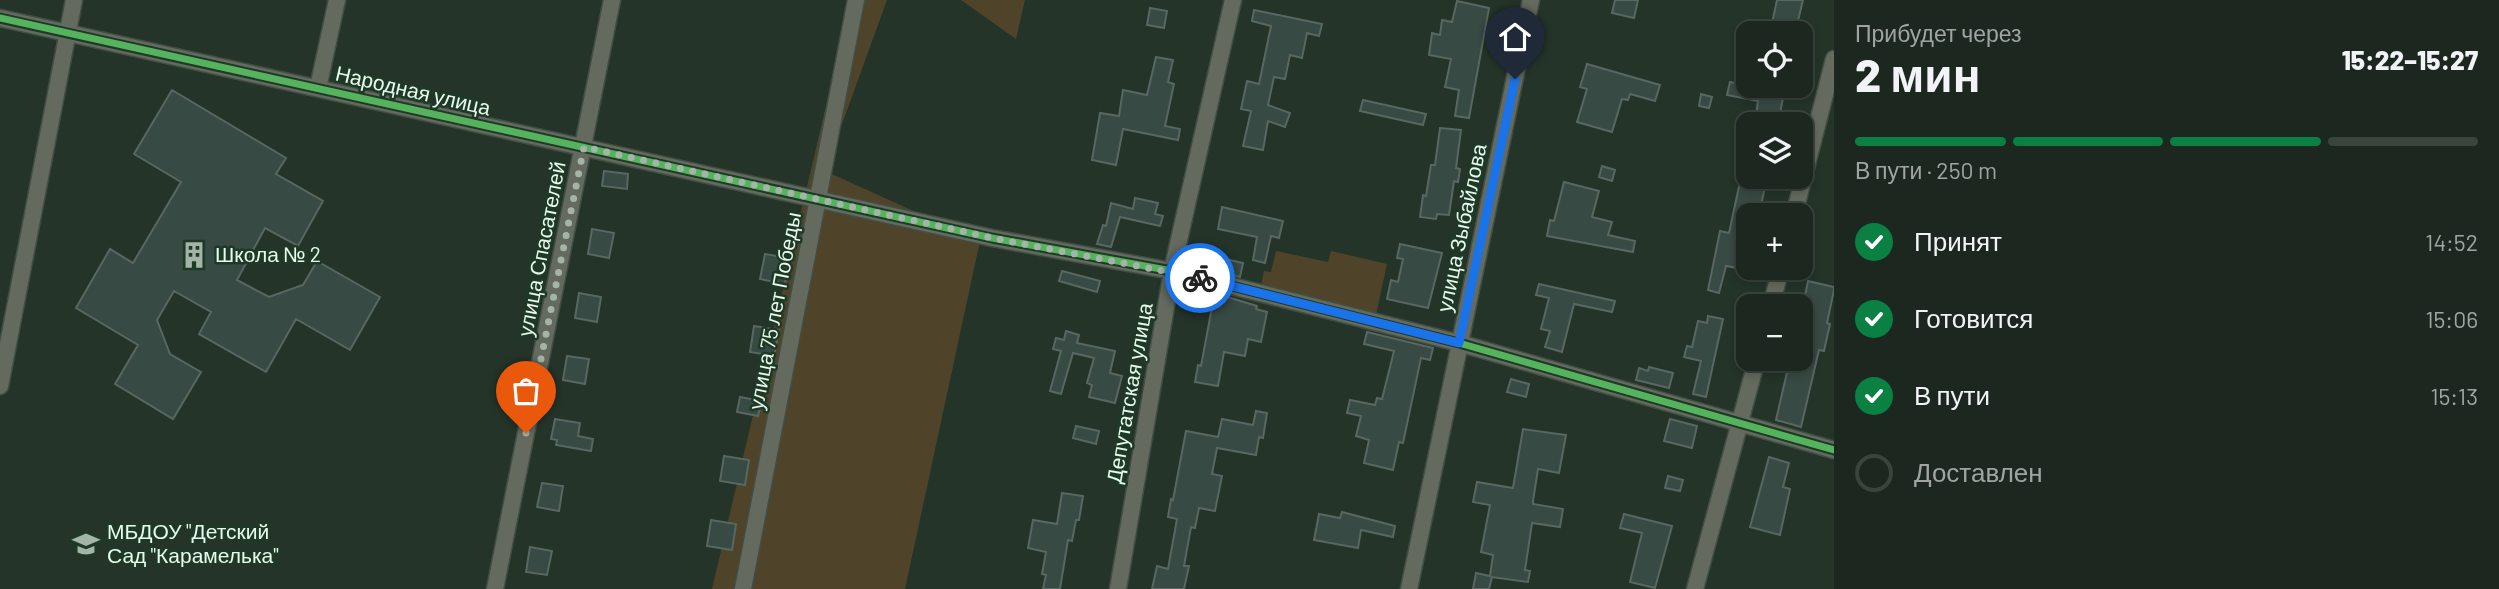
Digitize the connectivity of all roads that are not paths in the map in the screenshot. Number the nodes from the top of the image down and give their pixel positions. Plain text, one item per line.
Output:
1 (74, 0) edge
2 (337, 0) edge
3 (612, 0) edge
4 (856, 0) edge
5 (1233, 0) edge
6 (1531, 0) edge
7 (0, 18) edge
8 (67, 33) junction
9 (1834, 59) edge
10 (318, 88) junction
11 (584, 147) junction
12 (818, 199) junction
13 (1797, 203) edge
14 (1172, 271) junction
15 (1459, 343) junction
16 (1754, 371) edge
17 (0, 386) edge
18 (1741, 424) junction
19 (1834, 450) edge
20 (495, 589) edge
21 (743, 589) edge
22 (1118, 589) edge
23 (1409, 589) edge
24 (1695, 589) edge

1 - 8 street
2 - 10 street
3 - 11 street, улица Спасателей
4 - 12 street, улица 75 лет Победы
5 - 14 street, Депутатская улица
6 - 15 street, улица Зыбайлова
7 - 8 street, Народная улица
8 - 10 street, Народная улица
8 - 17 street
9 - 13 street
10 - 11 street, Народная улица
11 - 12 street, Народная улица
11 - 20 street, улица Спасателей
12 - 14 street, Народная улица
12 - 21 street, улица 75 лет Победы
14 - 15 street, Народная улица
14 - 22 street, Депутатская улица
15 - 18 street, Народная улица
15 - 23 street, улица Зыбайлова
16 - 18 street
18 - 19 street, Народная улица
18 - 24 street

